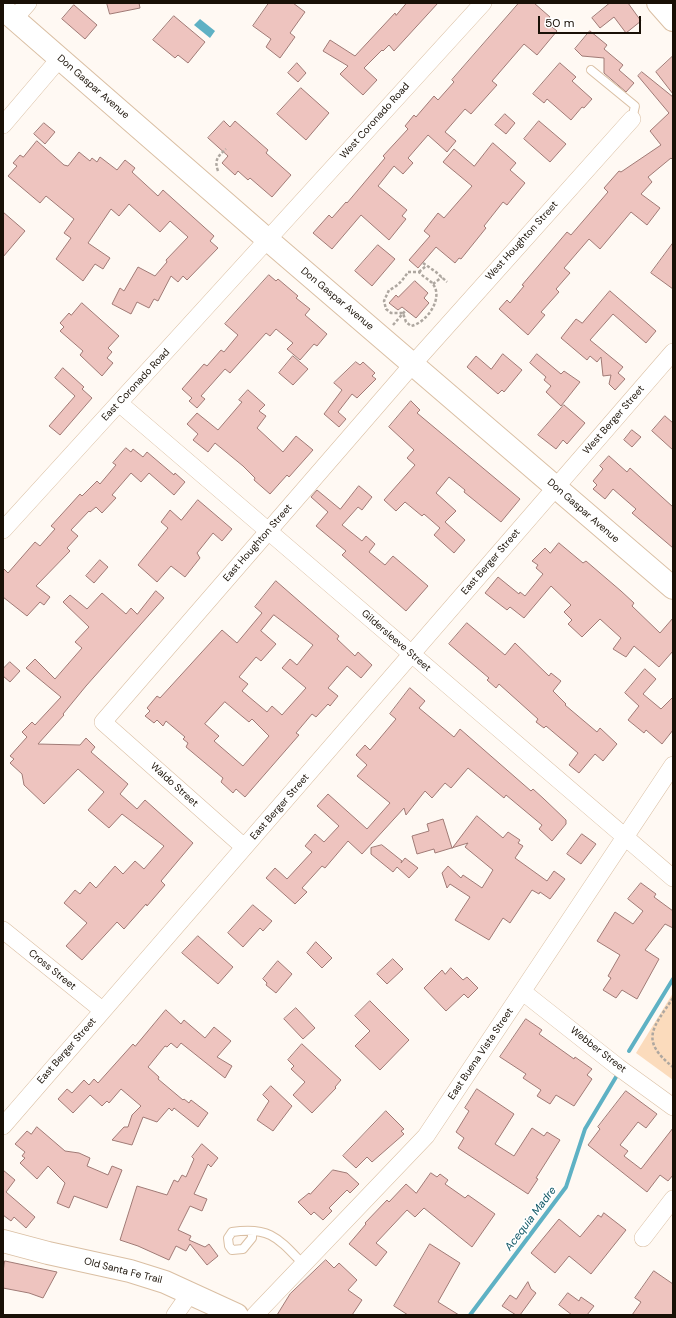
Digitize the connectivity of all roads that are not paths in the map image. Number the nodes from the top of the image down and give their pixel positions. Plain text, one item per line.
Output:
1 (483, 3) edge
2 (658, 3) edge
3 (15, 10) edge
4 (673, 20) edge
5 (60, 58) junction
6 (591, 70) dead end
7 (632, 119) joint
8 (3, 125) edge
9 (268, 240) junction
10 (673, 352) edge
11 (413, 364) junction
12 (119, 403) junction
13 (556, 488) junction
14 (3, 530) edge
15 (269, 531) junction
16 (673, 588) edge
17 (410, 654) junction
18 (103, 722) joint
19 (673, 764) edge
20 (625, 837) junction
21 (244, 847) junction
22 (673, 878) edge
23 (3, 930) edge
24 (523, 992) junction
25 (102, 1010) junction
26 (673, 1107) edge
27 (3, 1126) edge
28 (673, 1199) edge
29 (252, 1231) dead end
30 (643, 1238) dead end
31 (4, 1240) edge
32 (303, 1264) junction
33 (191, 1292) junction
34 (175, 1315) edge
35 (238, 1315) edge
36 (255, 1315) edge

1 - 9 street, West Coronado Road
2 - 4 street
3 - 5 street, Don Gaspar Avenue
5 - 8 street
5 - 9 street, Don Gaspar Avenue
6 - 7 lane
7 - 11 street, West Houghton Street
9 - 11 street, Don Gaspar Avenue
9 - 12 street, East Coronado Road
10 - 13 street, West Berger Street
11 - 13 street, Don Gaspar Avenue
11 - 15 street, East Houghton Street
12 - 14 street, East Coronado Road
12 - 15 street, Gildersleeve Street
13 - 16 street, Don Gaspar Avenue
13 - 17 street, East Berger Street
15 - 17 street, Gildersleeve Street
15 - 18 street, East Houghton Street
17 - 20 street, Gildersleeve Street
17 - 21 street, East Berger Street
18 - 21 street, Waldo Street
19 - 20 street, East Buena Vista Street
20 - 22 street, Gildersleeve Street
20 - 24 street, East Buena Vista Street
21 - 25 street, East Berger Street
23 - 25 street, Cross Street
24 - 26 street, Webber Street
24 - 32 street, East Buena Vista Street
25 - 27 street, East Berger Street
28 - 30 street
29 - 32 lane
31 - 33 street, Old Santa Fe Trail
32 - 36 street, East Buena Vista Street
33 - 34 street
33 - 35 street, Old Santa Fe Trail

